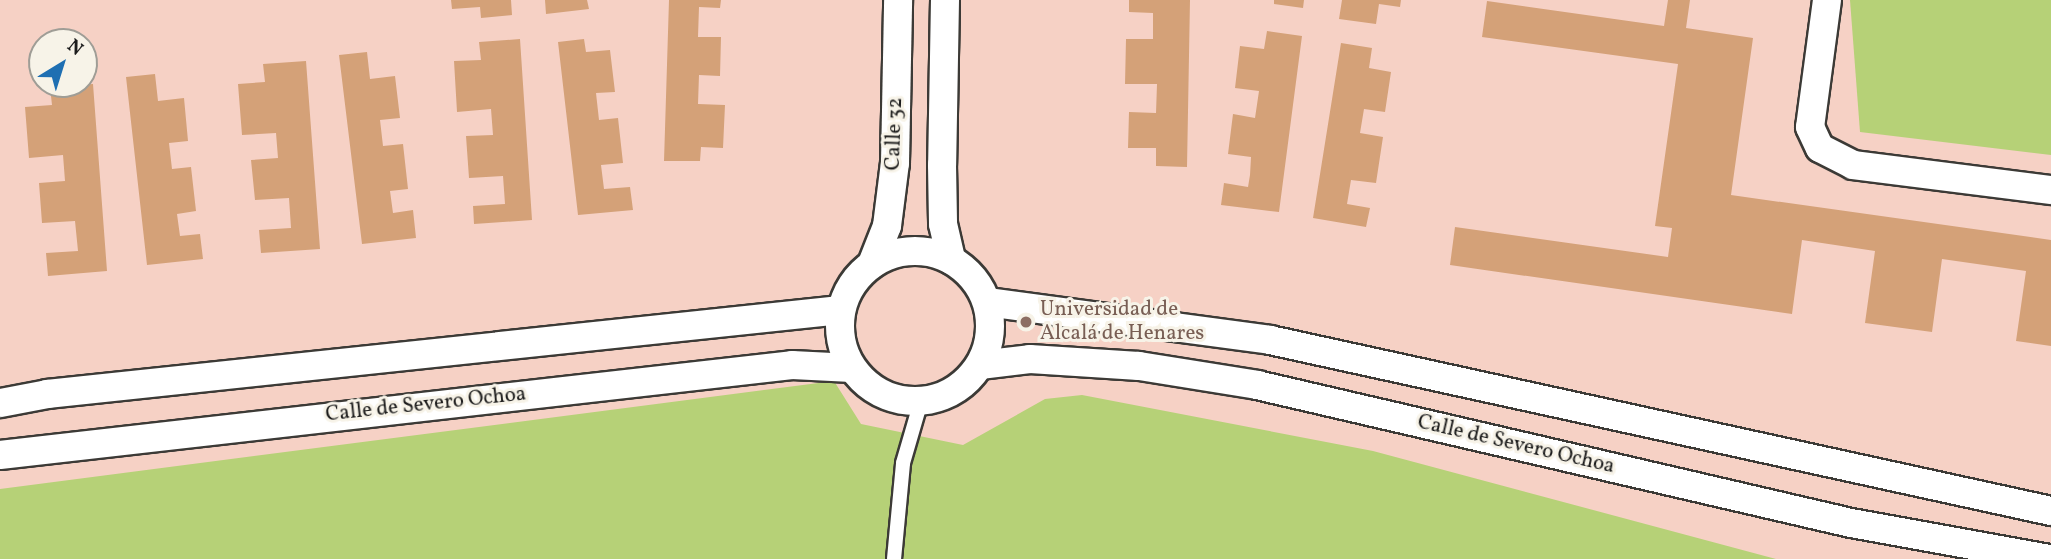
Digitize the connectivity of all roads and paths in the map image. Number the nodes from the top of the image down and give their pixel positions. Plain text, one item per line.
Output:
1 (898, 0) edge
2 (945, 0) edge
3 (1827, 0) edge
4 (2051, 190) edge
5 (951, 260) junction
6 (872, 264) junction
7 (987, 302) junction
8 (841, 310) junction
9 (980, 365) junction
10 (852, 368) junction
11 (921, 401) junction
12 (0, 403) edge
13 (0, 455) edge
14 (2051, 511) edge
15 (894, 559) edge
16 (2049, 559) edge

1 - 6 street, Calle 32
2 - 5 street
3 - 4 street
5 - 6 street
5 - 7 street
6 - 8 street
7 - 9 street
7 - 14 street
8 - 10 street
8 - 12 street
9 - 11 street
9 - 16 street, Calle de Severo Ochoa
10 - 11 street
10 - 13 street, Calle de Severo Ochoa
11 - 15 lane

